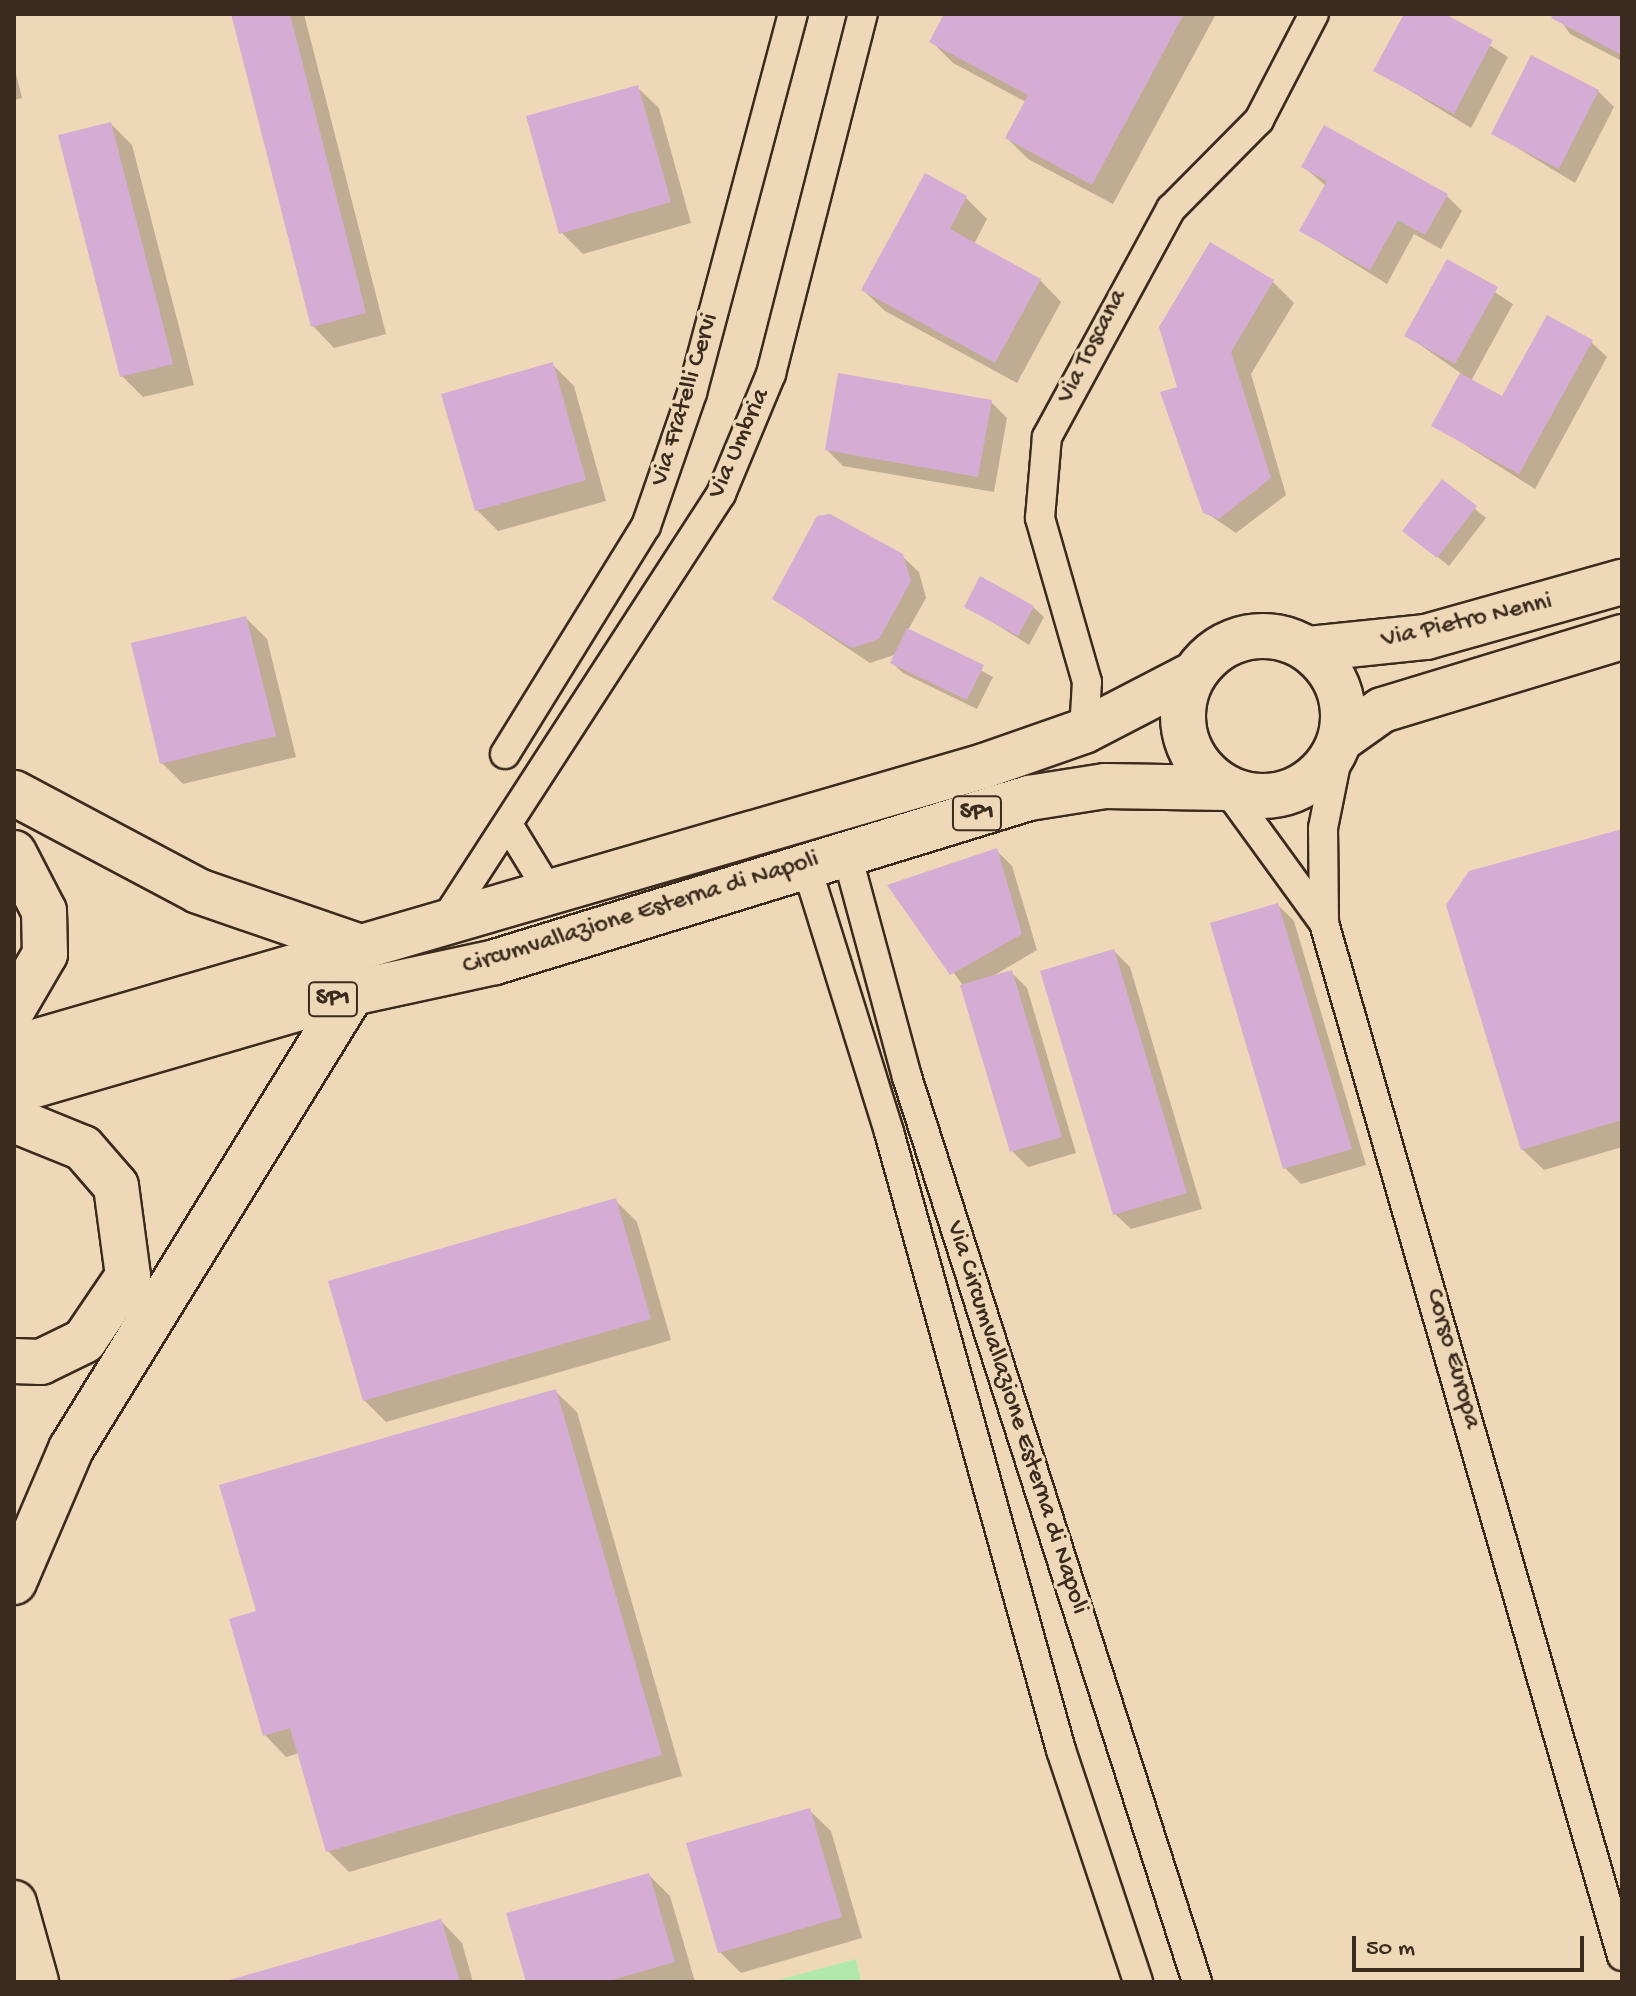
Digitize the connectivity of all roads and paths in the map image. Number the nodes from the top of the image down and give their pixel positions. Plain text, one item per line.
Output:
1 (793, 14) edge
2 (863, 14) edge
3 (1314, 14) edge
4 (1622, 582) edge
5 (1622, 637) edge
6 (1309, 649) junction
7 (1194, 674) junction
8 (1084, 731) junction
9 (1341, 739) junction
10 (505, 754) dead end
11 (1226, 788) junction
12 (14, 793) edge
13 (509, 826) junction
14 (846, 851) junction
15 (14, 853) edge
16 (805, 862) junction
17 (548, 890) junction
18 (445, 920) junction
19 (1324, 923) junction
20 (358, 946) junction
21 (352, 993) junction
22 (14, 1007) edge
23 (14, 1048) edge
24 (14, 1091) edge
25 (14, 1120) edge
26 (14, 1361) edge
27 (14, 1582) edge
28 (14, 1903) edge
29 (1622, 1956) edge
30 (36, 1982) edge
31 (1138, 1982) edge
32 (1197, 1982) edge

1 - 10 street, Via Fratelli Cervi
2 - 13 street, Via Umbria
3 - 8 street, Via Toscana
4 - 6 main road, Via Pietro Nenni
5 - 9 main road, Via Pietro Nenni
6 - 7 main road
6 - 9 main road
7 - 8 main road, Circumvallazione Esterna di Napoli / SP1
7 - 11 main road
8 - 17 main road, Circumvallazione Esterna di Napoli / SP1
9 - 11 main road
9 - 19 street
11 - 14 main road, Circumvallazione Esterna di Napoli / SP1
11 - 19 street, Corso Europa
12 - 20 main road
13 - 17 street
13 - 18 street, Via Umbria
14 - 16 main road, Circumvallazione Esterna di Napoli / SP1
14 - 32 street, Via Circumvallazione Esterna di Napoli
15 - 22 main road
16 - 21 main road, Circumvallazione Esterna di Napoli / SP1
16 - 31 street, Via Circumvallazione Esterna di Napoli
17 - 18 main road, Circumvallazione Esterna di Napoli / SP1
18 - 20 main road, Circumvallazione Esterna di Napoli / SP1
19 - 29 street, Corso Europa
20 - 23 main road, Circumvallazione Esterna di Napoli / SP1
21 - 24 main road, Circumvallazione Esterna di Napoli / SP1
21 - 27 main road
25 - 26 main road
28 - 30 main road

